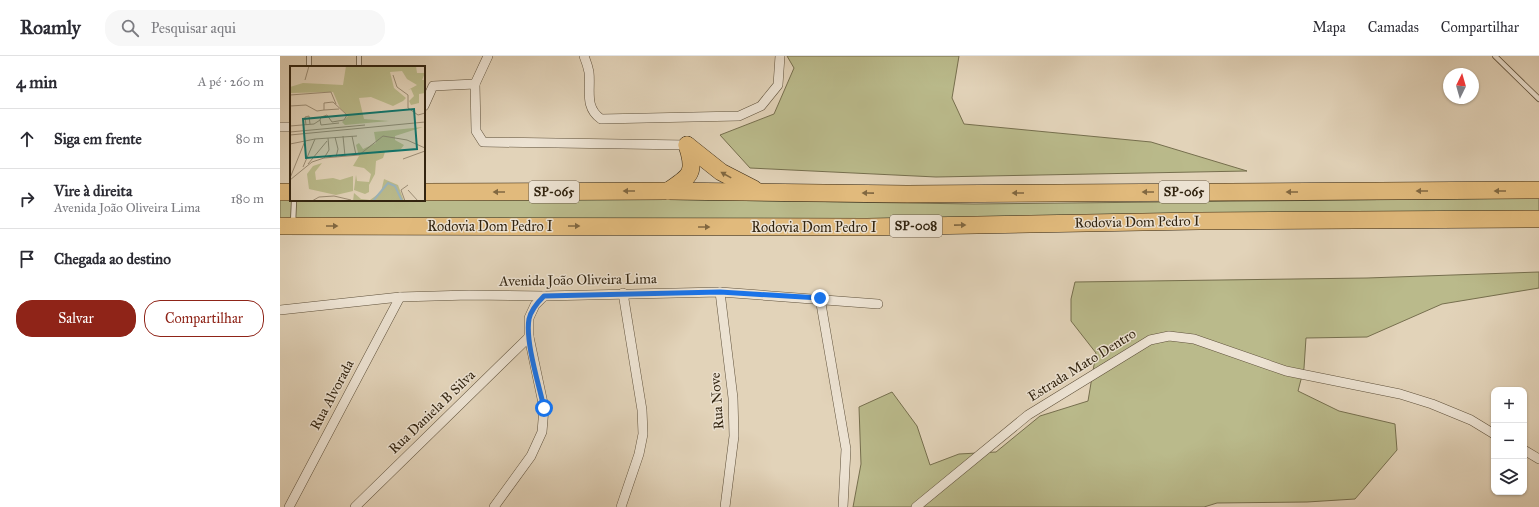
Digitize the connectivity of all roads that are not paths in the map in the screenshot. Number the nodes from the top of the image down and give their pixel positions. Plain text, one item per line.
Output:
1 (488, 56) edge
2 (584, 56) edge
3 (780, 56) edge
4 (1495, 56) edge
5 (475, 84) junction
6 (1539, 99) edge
7 (425, 104) edge
8 (687, 145) junction
9 (1539, 190) edge
10 (668, 191) junction
11 (425, 192) edge
12 (762, 192) junction
13 (294, 201) edge
14 (1539, 219) edge
15 (286, 226) edge
16 (720, 292) junction
17 (623, 293) junction
18 (544, 296) junction
19 (400, 297) junction
20 (820, 298) junction
21 (878, 304) dead end
22 (280, 311) edge
23 (529, 337) junction
24 (1491, 432) edge
25 (1527, 452) edge
26 (1539, 459) edge
27 (289, 507) edge
28 (355, 507) edge
29 (494, 507) edge
30 (621, 507) edge
31 (725, 507) edge
32 (843, 507) edge
33 (916, 507) edge

1 - 5 street
2 - 3 street
4 - 6 lane
5 - 7 street
5 - 8 street
8 - 10 highway
12 -> 8 highway
9 -> 12 highway, Rodovia Dom Pedro I / SP-065
10 -> 11 highway, Rodovia Dom Pedro I / SP-065
10 - 12 highway, Rodovia Dom Pedro I / SP-065
13 - 15 lane
15 -> 14 highway, Rodovia Dom Pedro I / SP-008
16 - 17 street, Avenida João Oliveira Lima
16 - 20 street, Avenida João Oliveira Lima
16 - 31 street, Rua Nove
17 - 18 street, Avenida João Oliveira Lima
17 - 30 street
18 - 19 street, Avenida João Oliveira Lima
18 - 23 street
19 - 22 street, Avenida João Oliveira Lima
19 - 27 street, Rua Alvorada
20 - 21 street, Avenida João Oliveira Lima
20 - 32 street
23 - 28 street, Rua Daniela B Silva
23 - 29 street
24 - 33 street, Estrada Mato Dentro
25 - 26 street

